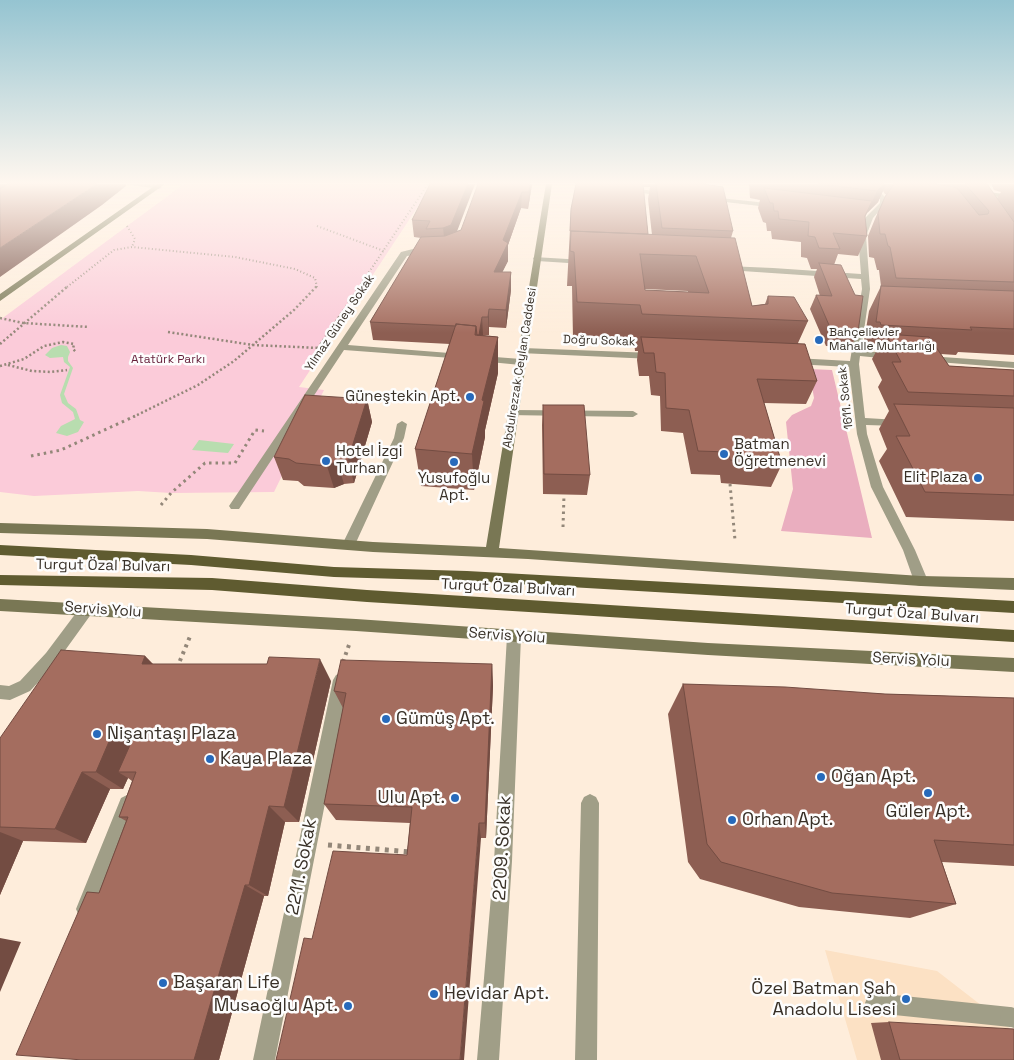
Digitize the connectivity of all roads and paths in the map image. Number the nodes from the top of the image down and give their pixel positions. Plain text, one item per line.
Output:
1 (92, 233) edge
2 (132, 233) edge
3 (337, 233) edge
4 (395, 233) edge
5 (541, 233) edge
6 (863, 233) edge
7 (132, 247) junction
8 (384, 250) junction
9 (441, 250) edge
10 (404, 254) junction
11 (537, 259) junction
12 (593, 262) edge
13 (717, 268) edge
14 (865, 277) junction
15 (0, 298) edge
16 (0, 318) edge
17 (23, 323) junction
18 (89, 327) dead end
19 (168, 332) dead end
20 (0, 344) edge
21 (253, 345) junction
22 (340, 347) junction
23 (318, 348) junction
24 (523, 351) junction
25 (76, 352) dead end
26 (855, 353) junction
27 (659, 356) edge
28 (903, 357) edge
29 (922, 358) edge
30 (786, 361) edge
31 (521, 362) junction
32 (7, 364) junction
33 (854, 364) junction
34 (1014, 365) edge
35 (0, 366) edge
36 (67, 370) dead end
37 (512, 413) junction
38 (634, 414) dead end
39 (860, 421) junction
40 (908, 423) edge
41 (402, 424) dead end
42 (283, 433) junction
43 (31, 456) dead end
44 (730, 484) edge
45 (564, 494) edge
46 (161, 505) dead end
47 (235, 506) dead end
48 (563, 527) dead end
49 (0, 528) edge
50 (735, 540) dead end
51 (348, 545) junction
52 (0, 550) edge
53 (492, 552) junction
54 (0, 580) edge
55 (921, 581) junction
56 (1014, 584) edge
57 (0, 605) edge
58 (1014, 606) edge
59 (87, 609) junction
60 (199, 617) junction
61 (356, 625) junction
62 (514, 636) junction
63 (1014, 636) edge
64 (51, 658) junction
65 (1014, 666) edge
66 (342, 675) joint
67 (174, 676) edge
68 (0, 692) edge
69 (32, 699) edge
70 (133, 790) edge
71 (590, 803) dead end
72 (307, 843) junction
73 (414, 853) edge
74 (78, 930) edge
75 (875, 1003) dead end
76 (1012, 1018) edge
77 (264, 1060) edge
78 (488, 1060) edge
79 (586, 1060) edge

1 - 15 street
2 - 7 path
3 - 8 path
4 - 8 path
5 - 11 street, Abdulrezzak Ceylan Caddesi
6 - 14 street, 1611. Sokak
7 - 17 path
7 - 21 path
8 - 10 path
8 - 23 path
9 - 10 street
10 - 22 street, Yılmaz Güney Sokak
11 - 12 street
11 - 24 street, Abdulrezzak Ceylan Caddesi
13 - 14 street
14 - 26 street, 1611. Sokak
16 - 17 path
17 - 18 path
17 - 20 path
19 - 21 path
21 - 23 path
21 - 43 path
22 - 23 path
22 - 31 street
22 - 42 street, Yılmaz Güney Sokak
24 - 27 street, Doğru Sokak
24 - 31 street, Abdulrezzak Ceylan Caddesi
25 - 32 path
26 - 28 street
26 - 33 street, 1611. Sokak
29 - 34 street
30 - 33 street
31 - 37 street, Abdulrezzak Ceylan Caddesi
32 - 35 path
32 - 36 path
33 - 39 street, 1611. Sokak
37 - 38 street
37 - 53 street, Abdulrezzak Ceylan Caddesi
39 - 40 street
39 - 55 street, 1611. Sokak
41 - 51 street
42 - 46 path
42 - 47 street, Yılmaz Güney Sokak
44 - 50 path
45 - 48 path
49 - 51 street
51 - 53 street
52 - 58 main road, Turgut Özal Bulvarı
53 - 55 street
54 - 63 main road, Turgut Özal Bulvarı
55 - 56 street
57 - 59 street, Servis Yolu
59 - 60 street, Servis Yolu
59 - 64 street
60 - 61 street, Servis Yolu
60 - 67 path
61 - 62 street, Servis Yolu
61 - 66 path
62 - 65 street, Servis Yolu
62 - 78 street, 2209. Sokak
64 - 68 street
64 - 69 street
66 - 72 street, 2211. Sokak
70 - 74 street
71 - 79 street
72 - 73 path
72 - 77 street, 2211. Sokak
75 - 76 street

